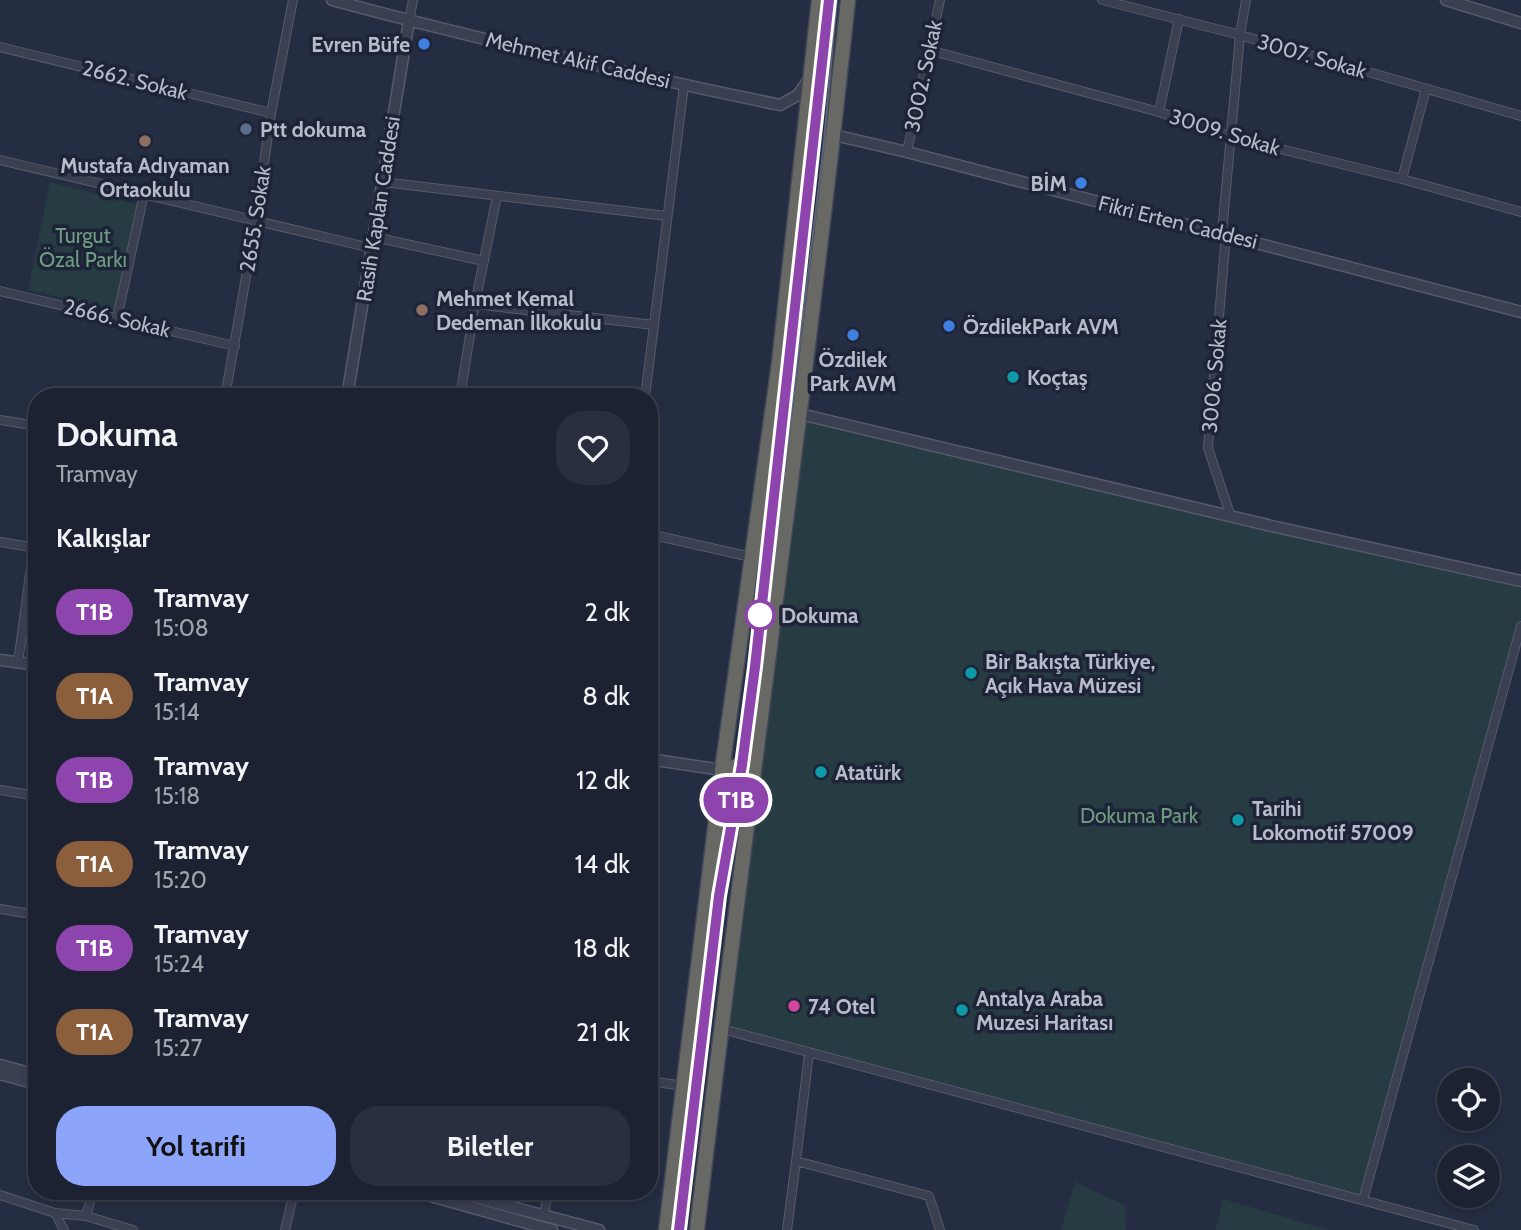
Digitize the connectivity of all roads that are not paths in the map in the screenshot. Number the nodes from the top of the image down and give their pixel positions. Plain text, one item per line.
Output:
1 (293, 0) edge
2 (332, 0) edge
3 (413, 0) edge
4 (819, 0) edge
5 (848, 0) edge
6 (940, 0) edge
7 (1102, 0) edge
8 (1246, 0) edge
9 (1446, 0) edge
10 (1179, 19) junction
11 (409, 20) junction
12 (1521, 23) edge
13 (1240, 35) junction
14 (0, 47) edge
15 (929, 50) junction
16 (812, 73) junction
17 (684, 85) junction
18 (1426, 89) junction
19 (1159, 111) junction
20 (271, 113) junction
21 (1521, 116) edge
22 (834, 135) junction
23 (1232, 137) junction
24 (907, 152) junction
25 (0, 160) edge
26 (1402, 179) junction
27 (383, 182) junction
28 (144, 194) junction
29 (497, 196) junction
30 (1521, 212) edge
31 (667, 216) junction
32 (256, 220) junction
33 (1224, 233) junction
34 (373, 243) junction
35 (484, 261) junction
36 (0, 291) edge
37 (475, 304) junction
38 (1521, 312) edge
39 (117, 318) junction
40 (654, 325) junction
41 (235, 346) junction
42 (227, 388) edge
43 (349, 388) edge
44 (461, 388) edge
45 (646, 388) edge
46 (800, 414) junction
47 (0, 420) edge
48 (28, 425) edge
49 (1230, 514) junction
50 (658, 536) edge
51 (0, 542) edge
52 (28, 547) edge
53 (751, 556) junction
54 (1521, 581) edge
55 (28, 589) edge
56 (1521, 626) edge
57 (1, 661) edge
58 (18, 663) junction
59 (28, 665) edge
60 (755, 752) junction
61 (658, 760) edge
62 (722, 770) junction
63 (0, 790) edge
64 (28, 795) edge
65 (0, 909) edge
66 (28, 914) edge
67 (722, 1029) junction
68 (809, 1053) junction
69 (0, 1065) edge
70 (28, 1073) edge
71 (0, 1074) edge
72 (28, 1082) edge
73 (658, 1082) edge
74 (684, 1086) junction
75 (796, 1160) junction
76 (0, 1195) edge
77 (91, 1200) edge
78 (292, 1200) edge
79 (445, 1200) edge
80 (486, 1200) edge
81 (547, 1200) edge
82 (1363, 1200) junction
83 (55, 1213) junction
84 (544, 1215) junction
85 (86, 1216) junction
86 (64, 1230) edge
87 (133, 1230) edge
88 (285, 1230) edge
89 (552, 1230) edge
90 (599, 1230) edge
91 (666, 1230) edge
92 (697, 1230) edge
93 (787, 1230) edge
94 (940, 1230) edge
95 (1474, 1230) edge

1 - 20 street, 2655. Sokak
2 - 11 street, Mehmet Akif Caddesi
3 - 11 street
4 - 16 highway
5 - 22 highway
6 - 15 street, 3002. Sokak
7 - 10 street, 3007. Sokak
8 - 13 street, 3006. Sokak
9 - 12 street
10 - 13 street, 3007. Sokak
10 - 19 street
11 - 17 street, Mehmet Akif Caddesi
11 - 27 street, Rasih Kaplan Caddesi
13 - 18 street, 3007. Sokak
13 - 23 street, 3006. Sokak
14 - 20 street, 2662. Sokak
15 - 19 street, 3009. Sokak
15 - 24 street, 3002. Sokak
16 - 17 street, Mehmet Akif Caddesi
16 - 53 highway
17 - 31 street
18 - 21 street, 3007. Sokak
18 - 26 street
19 - 23 street, 3009. Sokak
20 - 32 street, 2655. Sokak
22 - 24 street, Fikri Erten Caddesi
22 - 46 highway
23 - 26 street, 3009. Sokak
23 - 33 street, 3006. Sokak
24 - 33 street, Fikri Erten Caddesi
25 - 28 street
26 - 30 street, 3009. Sokak
27 - 29 street
27 - 34 street, Rasih Kaplan Caddesi
28 - 32 street
28 - 39 street
29 - 31 street
29 - 35 street
31 - 40 street
32 - 34 street
32 - 41 street, 2655. Sokak
33 - 38 street, Fikri Erten Caddesi
33 - 49 street, 3006. Sokak
34 - 35 street
34 - 43 street, Rasih Kaplan Caddesi
35 - 37 street
36 - 39 street, 2666. Sokak
37 - 40 street
37 - 44 street
39 - 41 street, 2666. Sokak
40 - 45 street
41 - 42 street, 2655. Sokak
46 - 49 street
46 - 60 highway
47 - 48 street
49 - 54 street
50 - 53 street
51 - 52 street
53 - 62 highway
55 - 58 street
56 - 82 street
57 - 58 street
58 - 59 street
60 - 62 highway
60 - 67 highway
61 - 62 street
62 - 74 highway
63 - 64 street
65 - 66 street
67 - 68 street
67 - 92 highway
68 - 75 street
68 - 82 street
69 - 70 street
71 - 72 street
73 - 74 street
74 - 91 highway
75 - 93 street
75 - 94 street
76 - 83 street
77 - 85 street
78 - 88 street
79 - 89 street
80 - 84 street
81 - 84 street
82 - 95 street
83 - 85 street
83 - 86 street
84 - 90 street
85 - 87 street

